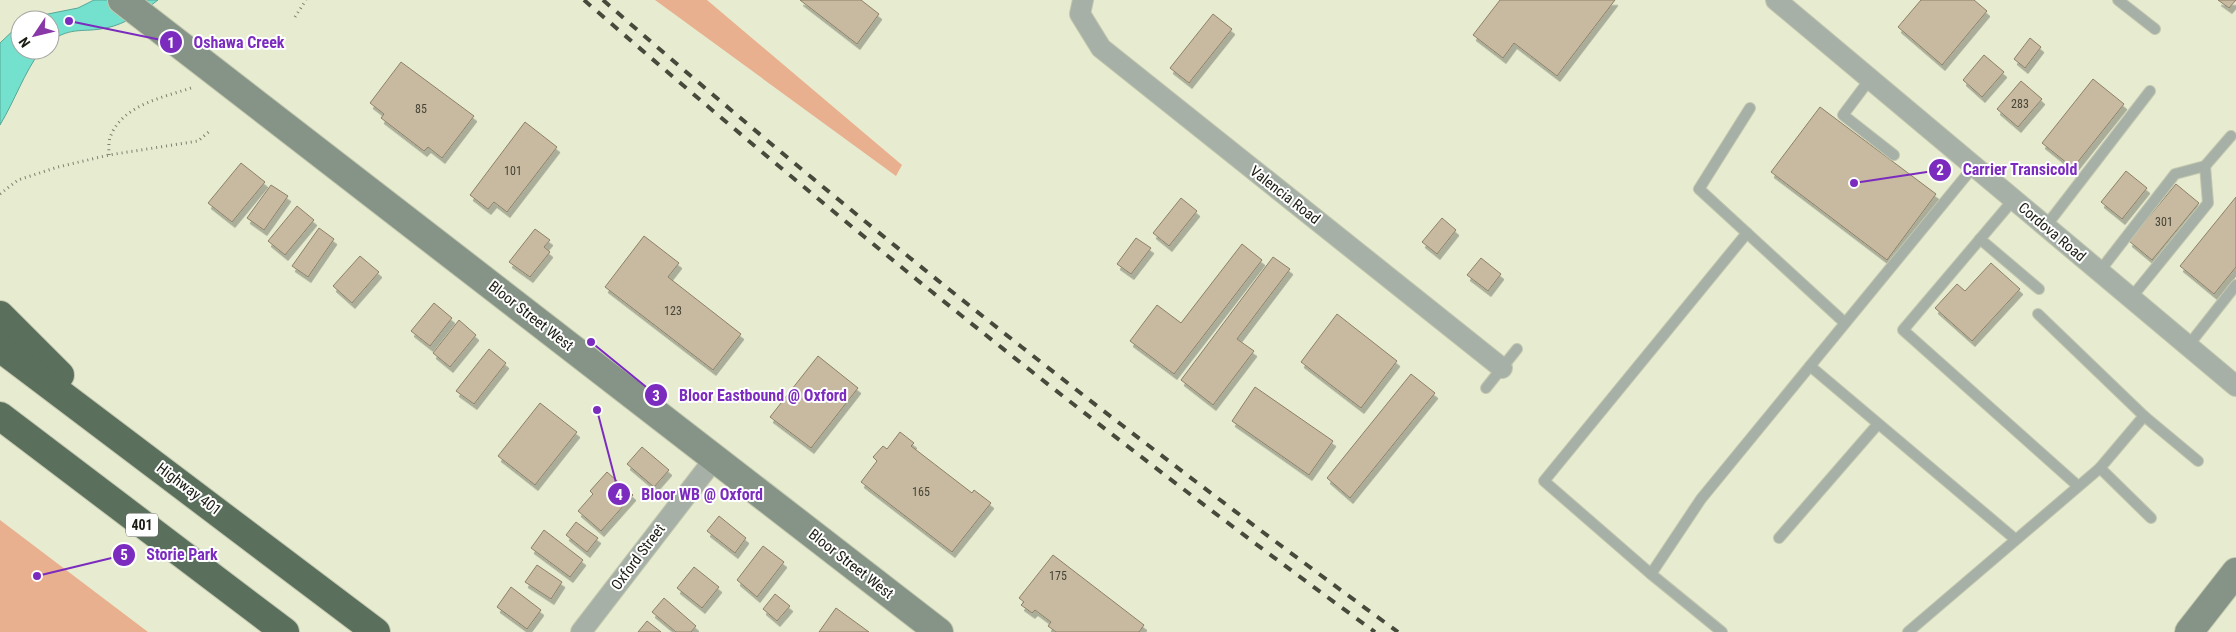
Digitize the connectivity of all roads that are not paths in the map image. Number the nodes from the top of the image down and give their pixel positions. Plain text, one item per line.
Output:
1 (122, 0) edge
2 (1776, 0) edge
3 (2118, 0) edge
4 (1081, 7) edge
5 (2155, 29) dead end
6 (1870, 79) junction
7 (2150, 92) dead end
8 (1750, 108) dead end
9 (2230, 136) dead end
10 (1894, 155) dead end
11 (1974, 166) junction
12 (2205, 166) junction
13 (2014, 199) junction
14 (2046, 226) junction
15 (1747, 233) junction
16 (1980, 239) junction
17 (2099, 272) junction
18 (2236, 285) edge
19 (2039, 289) dead end
20 (2131, 298) junction
21 (2038, 314) dead end
22 (0, 315) edge
23 (1845, 323) junction
24 (2188, 346) junction
25 (0, 348) edge
26 (1517, 349) dead end
27 (1810, 366) junction
28 (1502, 368) junction
29 (2236, 386) edge
30 (1486, 388) dead end
31 (0, 416) edge
32 (2144, 416) junction
33 (1878, 424) junction
34 (0, 426) edge
35 (131, 445) junction
36 (715, 458) junction
37 (2198, 462) dead end
38 (2100, 468) junction
39 (74, 474) junction
40 (2078, 486) junction
41 (2151, 518) dead end
42 (1779, 538) dead end
43 (2015, 539) junction
44 (2236, 572) edge
45 (1650, 574) junction
46 (285, 632) edge
47 (376, 632) edge
48 (580, 632) edge
49 (938, 632) edge
50 (1722, 632) edge
51 (1908, 632) edge
52 (2189, 632) edge

1 - 36 main road, Bloor Street West
2 - 6 street, Cordova Road
3 - 5 lane
4 - 28 street, Valencia Road
6 - 10 lane
6 - 11 street, Cordova Road
7 - 14 lane
8 - 15 lane
9 - 12 lane
11 - 13 street, Cordova Road
11 - 23 lane
12 - 17 lane
12 - 20 lane
13 - 14 street, Cordova Road
13 - 16 lane
14 - 17 street, Cordova Road
15 - 23 lane
15 - 45 lane
16 - 19 lane
16 - 40 lane
17 - 20 street, Cordova Road
18 - 24 lane
20 - 24 street, Cordova Road
21 - 32 lane
22 - 35 highway
23 - 27 lane
24 - 29 street, Cordova Road
25 - 35 highway, Highway 401
26 - 28 lane
27 - 33 lane
27 - 45 lane
28 - 30 lane
31 - 39 highway, 401
32 - 37 lane
32 - 38 lane
33 - 42 lane
33 - 43 lane
34 - 39 highway
35 - 47 highway, Highway 401
36 - 48 street, Oxford Street
36 - 49 main road, Bloor Street West
38 - 40 lane
38 - 41 lane
39 - 46 highway, 401
40 - 43 lane
43 - 51 lane
44 - 52 main road
45 - 50 lane

